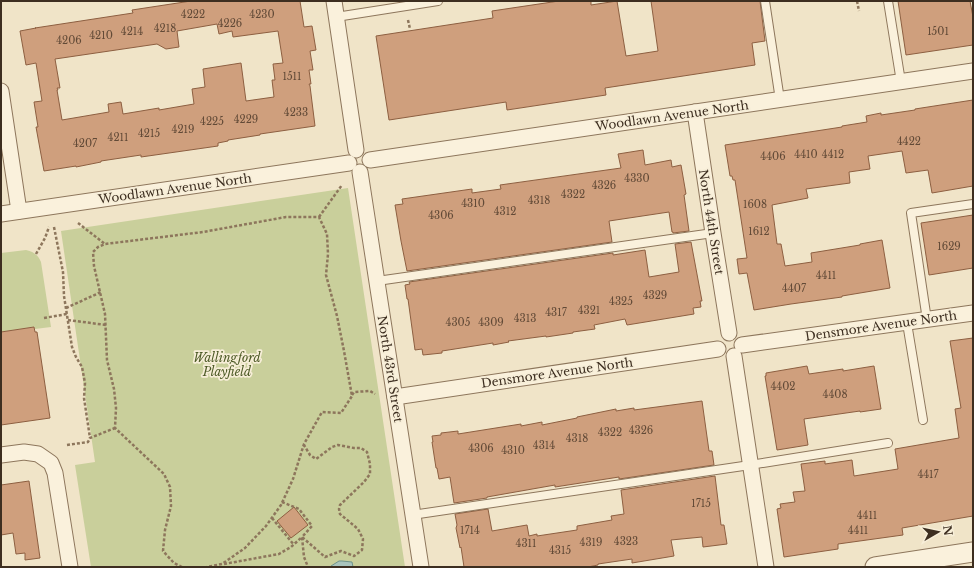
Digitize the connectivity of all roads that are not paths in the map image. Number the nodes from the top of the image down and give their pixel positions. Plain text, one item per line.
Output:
1 (334, 1) edge
2 (438, 1) edge
3 (765, 1) edge
4 (888, 1) edge
5 (336, 17) junction
6 (973, 71) edge
7 (901, 82) junction
8 (1, 91) edge
9 (780, 100) junction
10 (695, 112) junction
11 (355, 162) junction
12 (973, 204) edge
13 (19, 211) junction
14 (1, 214) edge
15 (712, 233) junction
16 (377, 280) junction
17 (973, 313) edge
18 (927, 320) junction
19 (907, 323) junction
20 (729, 333) junction
21 (718, 349) junction
22 (738, 351) junction
23 (395, 397) junction
24 (923, 420) dead end
25 (888, 443) dead end
26 (1, 456) edge
27 (750, 465) junction
28 (412, 515) junction
29 (973, 552) edge
30 (70, 567) edge
31 (421, 567) edge
32 (766, 567) edge
33 (875, 567) edge

1 - 5 street, North 43rd Street
2 - 5 lane
3 - 9 lane
4 - 7 lane
5 - 11 street, North 43rd Street
6 - 7 street, Woodlawn Avenue North
7 - 9 street, Woodlawn Avenue North
8 - 13 street
9 - 10 street, Woodlawn Avenue North
10 - 11 street, Woodlawn Avenue North
10 - 15 street, North 44th Street
11 - 13 street, Woodlawn Avenue North
11 - 16 street, North 43rd Street
12 - 18 lane
13 - 14 street, Woodlawn Avenue North
15 - 16 lane
15 - 20 street, North 44th Street
16 - 23 street, North 43rd Street
17 - 18 street, Densmore Avenue North
18 - 19 street, Densmore Avenue North
19 - 22 street, Densmore Avenue North
19 - 24 lane
20 - 21 street
20 - 22 street
21 - 22 street
21 - 23 street, Densmore Avenue North
22 - 27 street
23 - 28 street, North 43rd Street
25 - 27 lane
26 - 30 street
27 - 28 lane
27 - 32 street
28 - 31 street, North 43rd Street
29 - 33 street

